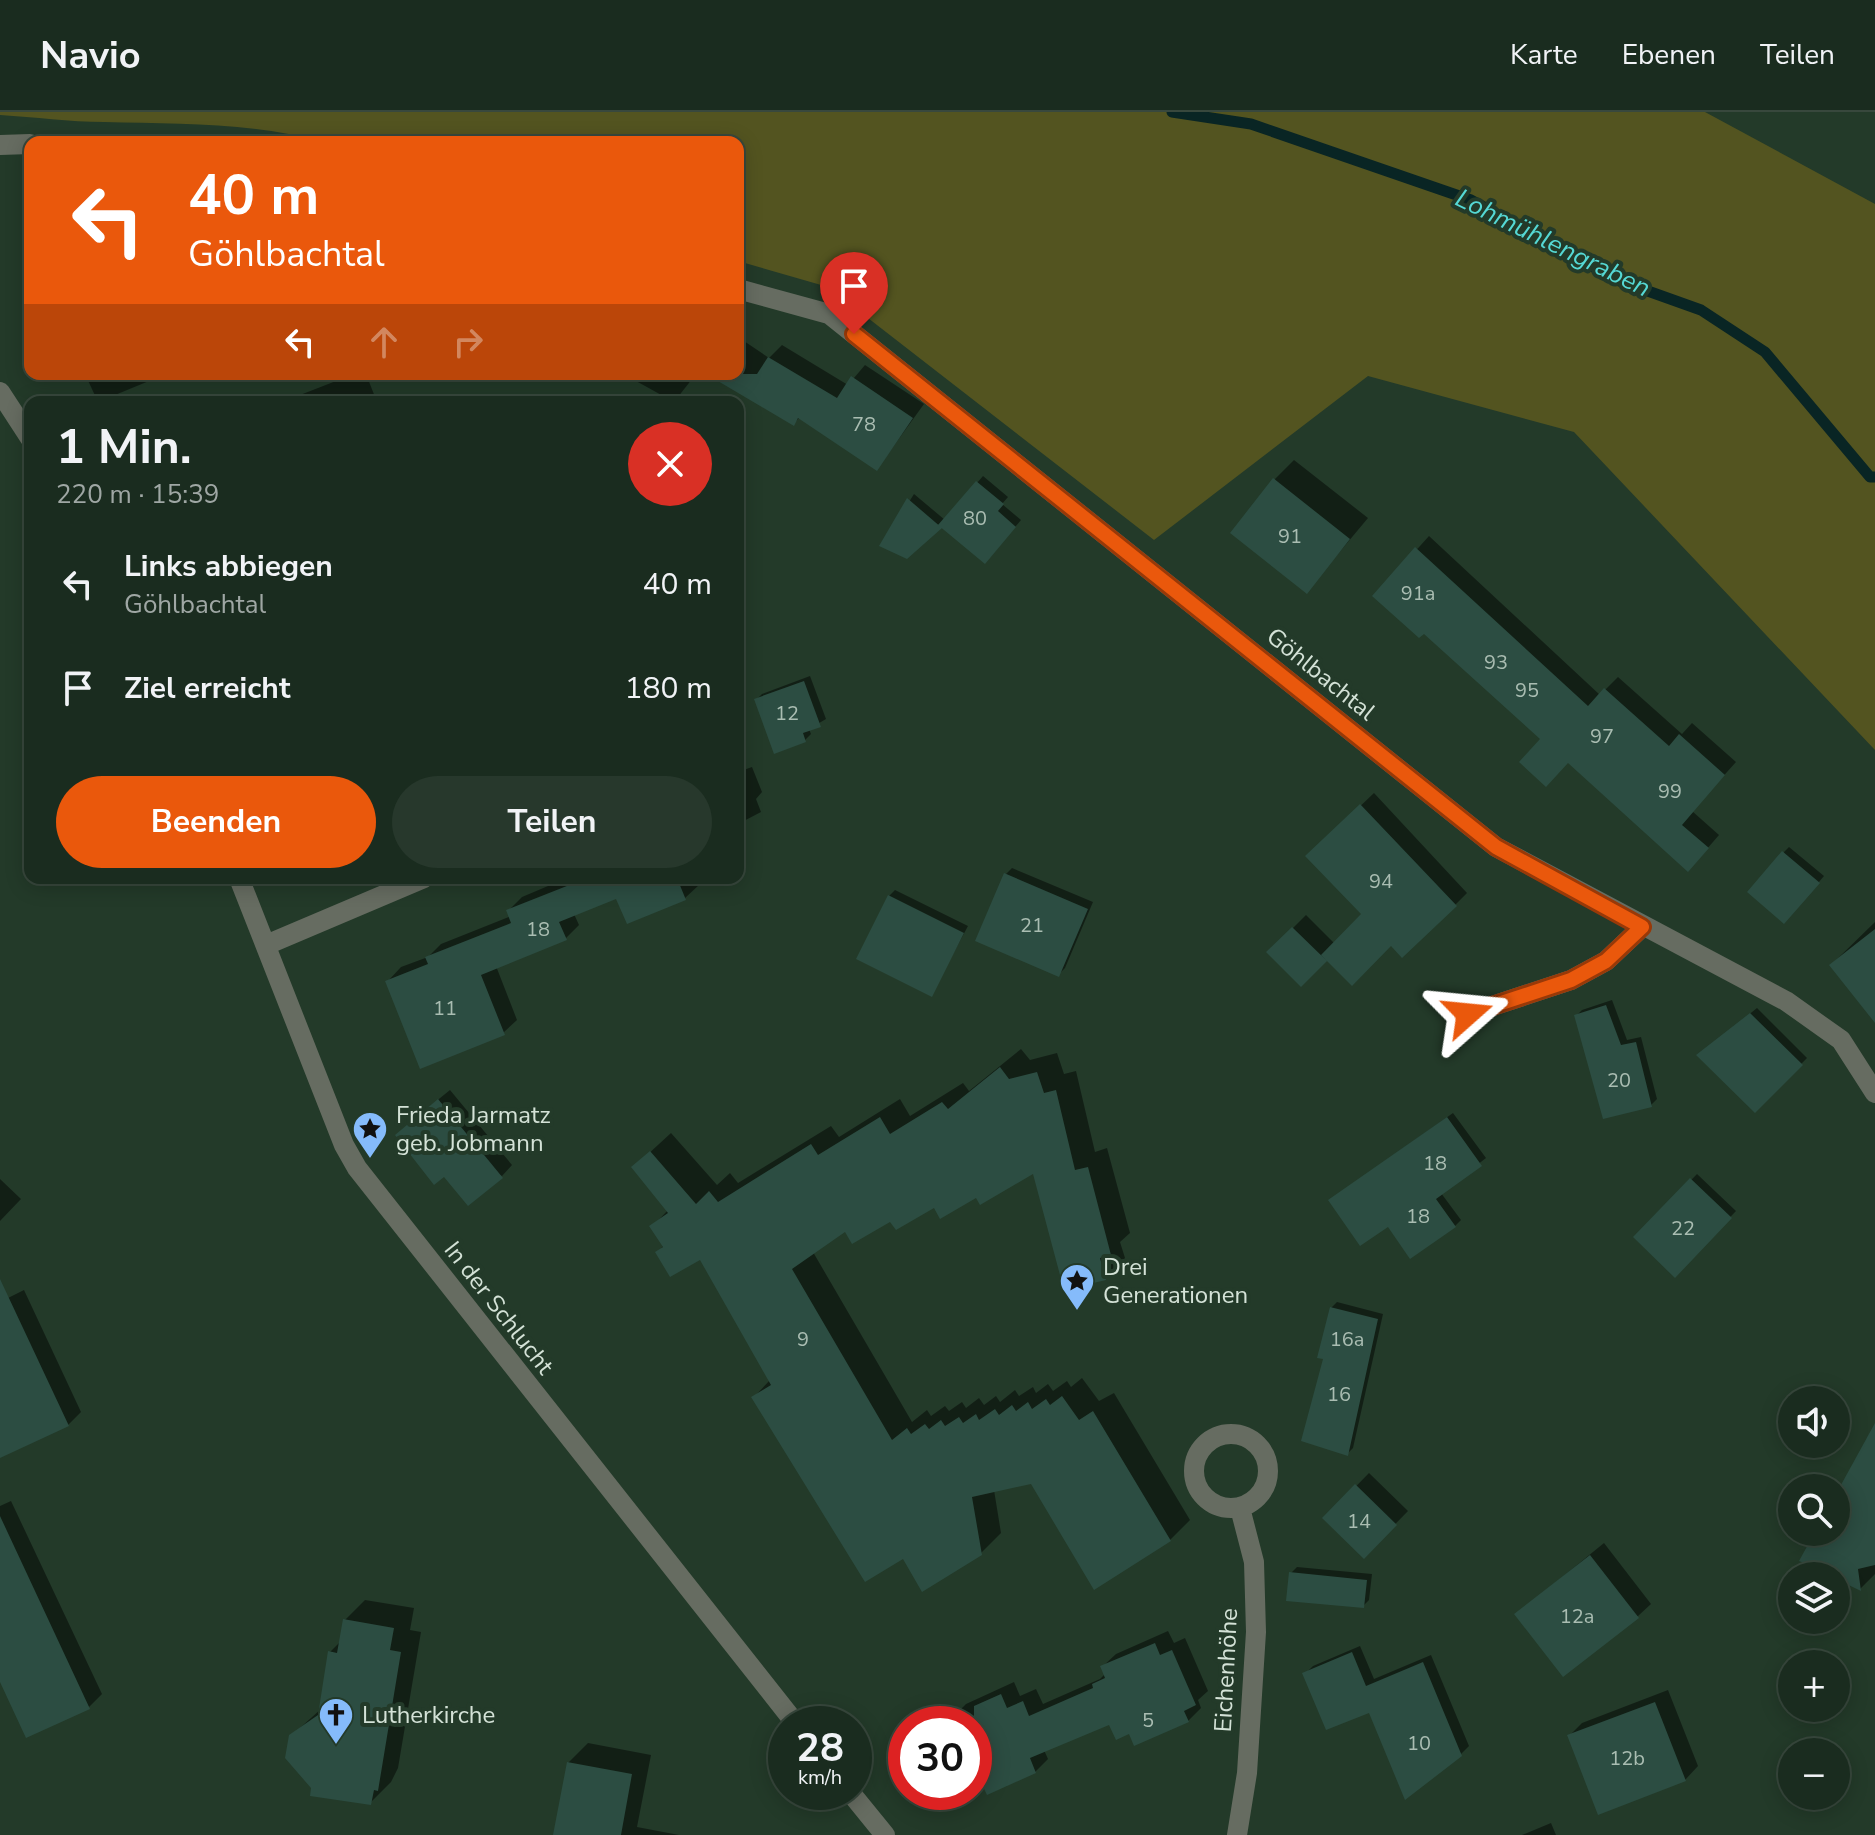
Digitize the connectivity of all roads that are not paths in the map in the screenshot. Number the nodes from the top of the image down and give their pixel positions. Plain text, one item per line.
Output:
1 (24, 144) edge
2 (0, 145) edge
3 (744, 291) edge
4 (0, 392) edge
5 (24, 429) edge
6 (241, 884) edge
7 (410, 884) edge
8 (1642, 927) junction
9 (266, 945) junction
10 (1468, 1014) dead end
11 (1875, 1093) edge
12 (1240, 1508) dead end
13 (782, 1706) edge
14 (865, 1810) edge
15 (885, 1835) edge
16 (1237, 1835) edge

1 - 2 street
3 - 8 street, Göhlbachtal
4 - 5 street
6 - 9 street, In der Schlucht
7 - 9 street
8 - 10 street
8 - 11 street, Göhlbachtal
9 - 13 street, In der Schlucht
12 - 16 street, Eichenhöhe
14 - 15 street

